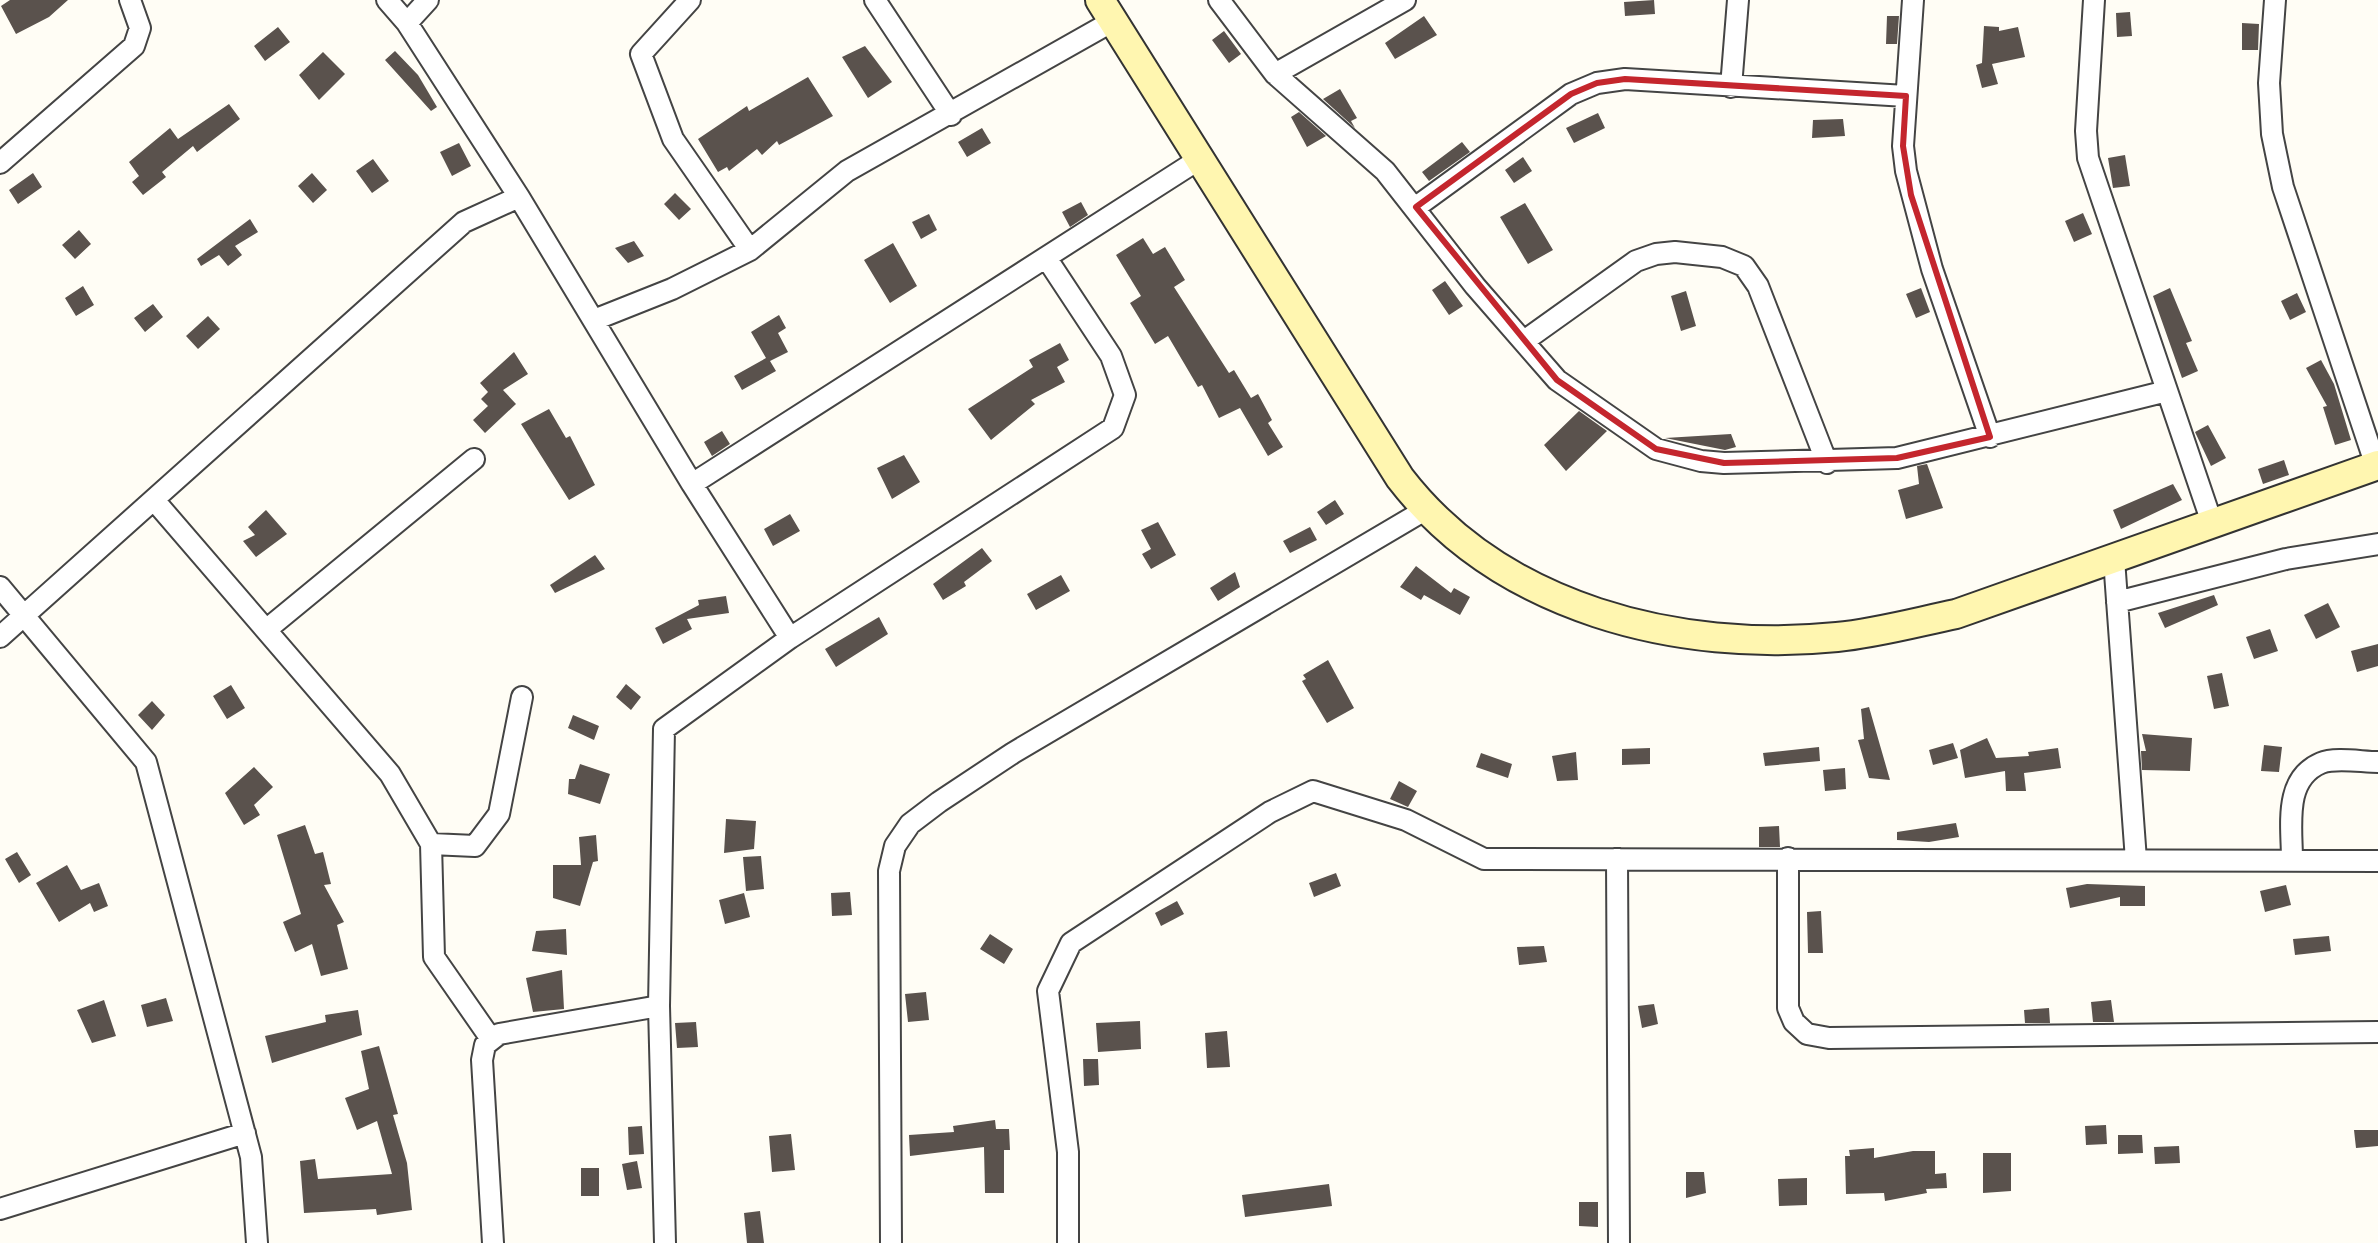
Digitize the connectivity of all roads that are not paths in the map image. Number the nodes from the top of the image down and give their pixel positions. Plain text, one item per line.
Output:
1 (130, 0) edge
2 (387, 0) edge
3 (428, 0) edge
4 (690, 0) edge
5 (875, 0) edge
6 (1219, 0) edge
7 (1405, 0) edge
8 (1738, 0) edge
9 (1913, 0) edge
10 (2094, 0) edge
11 (2275, 0) edge
12 (1106, 11) edge
13 (407, 23) junction
14 (1275, 74) junction
15 (1731, 87) junction
16 (1906, 96) junction
17 (951, 115) junction
18 (1198, 160) junction
19 (0, 163) edge
20 (519, 197) junction
21 (1416, 207) junction
22 (750, 250) junction
23 (1047, 259) junction
24 (594, 320) junction
25 (1524, 341) junction
26 (2167, 391) junction
27 (1990, 437) junction
28 (474, 459) dead end
29 (1827, 463) junction
30 (2377, 466) edge
31 (692, 484) junction
32 (154, 500) junction
33 (1425, 510) junction
34 (2212, 523) junction
35 (2378, 544) edge
36 (2114, 559) junction
37 (0, 587) edge
38 (2117, 602) junction
39 (25, 616) junction
40 (266, 630) junction
41 (0, 637) edge
42 (790, 638) junction
43 (522, 697) dead end
44 (2378, 762) edge
45 (431, 844) junction
46 (1788, 858) junction
47 (1617, 859) junction
48 (2136, 860) junction
49 (2292, 860) junction
50 (2378, 861) edge
51 (659, 1006) junction
52 (2378, 1032) edge
53 (491, 1039) junction
54 (245, 1133) junction
55 (0, 1209) edge
56 (257, 1243) edge
57 (493, 1243) edge
58 (665, 1243) edge
59 (891, 1243) edge
60 (1068, 1243) edge
61 (1619, 1243) edge

1 - 19 street
2 - 13 street
3 - 13 street
4 - 22 street
5 - 17 street
6 - 14 street
7 - 14 street
8 - 15 street
9 - 16 street
10 - 26 street
11 - 30 street
12 - 17 street
12 - 18 street
13 - 20 street
14 - 21 street
15 - 16 street
15 - 21 street
16 - 27 street
17 - 22 street
18 - 23 street
18 - 33 street
20 - 24 street
20 - 32 street
21 - 25 street
22 - 24 street
23 - 31 street
23 - 42 street
24 - 31 street
25 - 29 street
25 - 29 street
26 - 27 street
26 - 34 street
27 - 29 street
28 - 40 street
30 - 34 street
31 - 42 street
32 - 39 street
32 - 40 street
33 - 36 street
33 - 59 street
34 - 36 street
35 - 38 street
36 - 38 street
37 - 39 street
38 - 48 street
39 - 41 street
39 - 54 street
40 - 45 street
42 - 51 street
43 - 45 street
44 - 49 street
45 - 53 street
46 - 47 street
46 - 48 street
46 - 52 street
47 - 60 street
47 - 61 street
48 - 49 street
49 - 50 street
51 - 53 street
51 - 58 street
53 - 57 street
54 - 55 street
54 - 56 street

